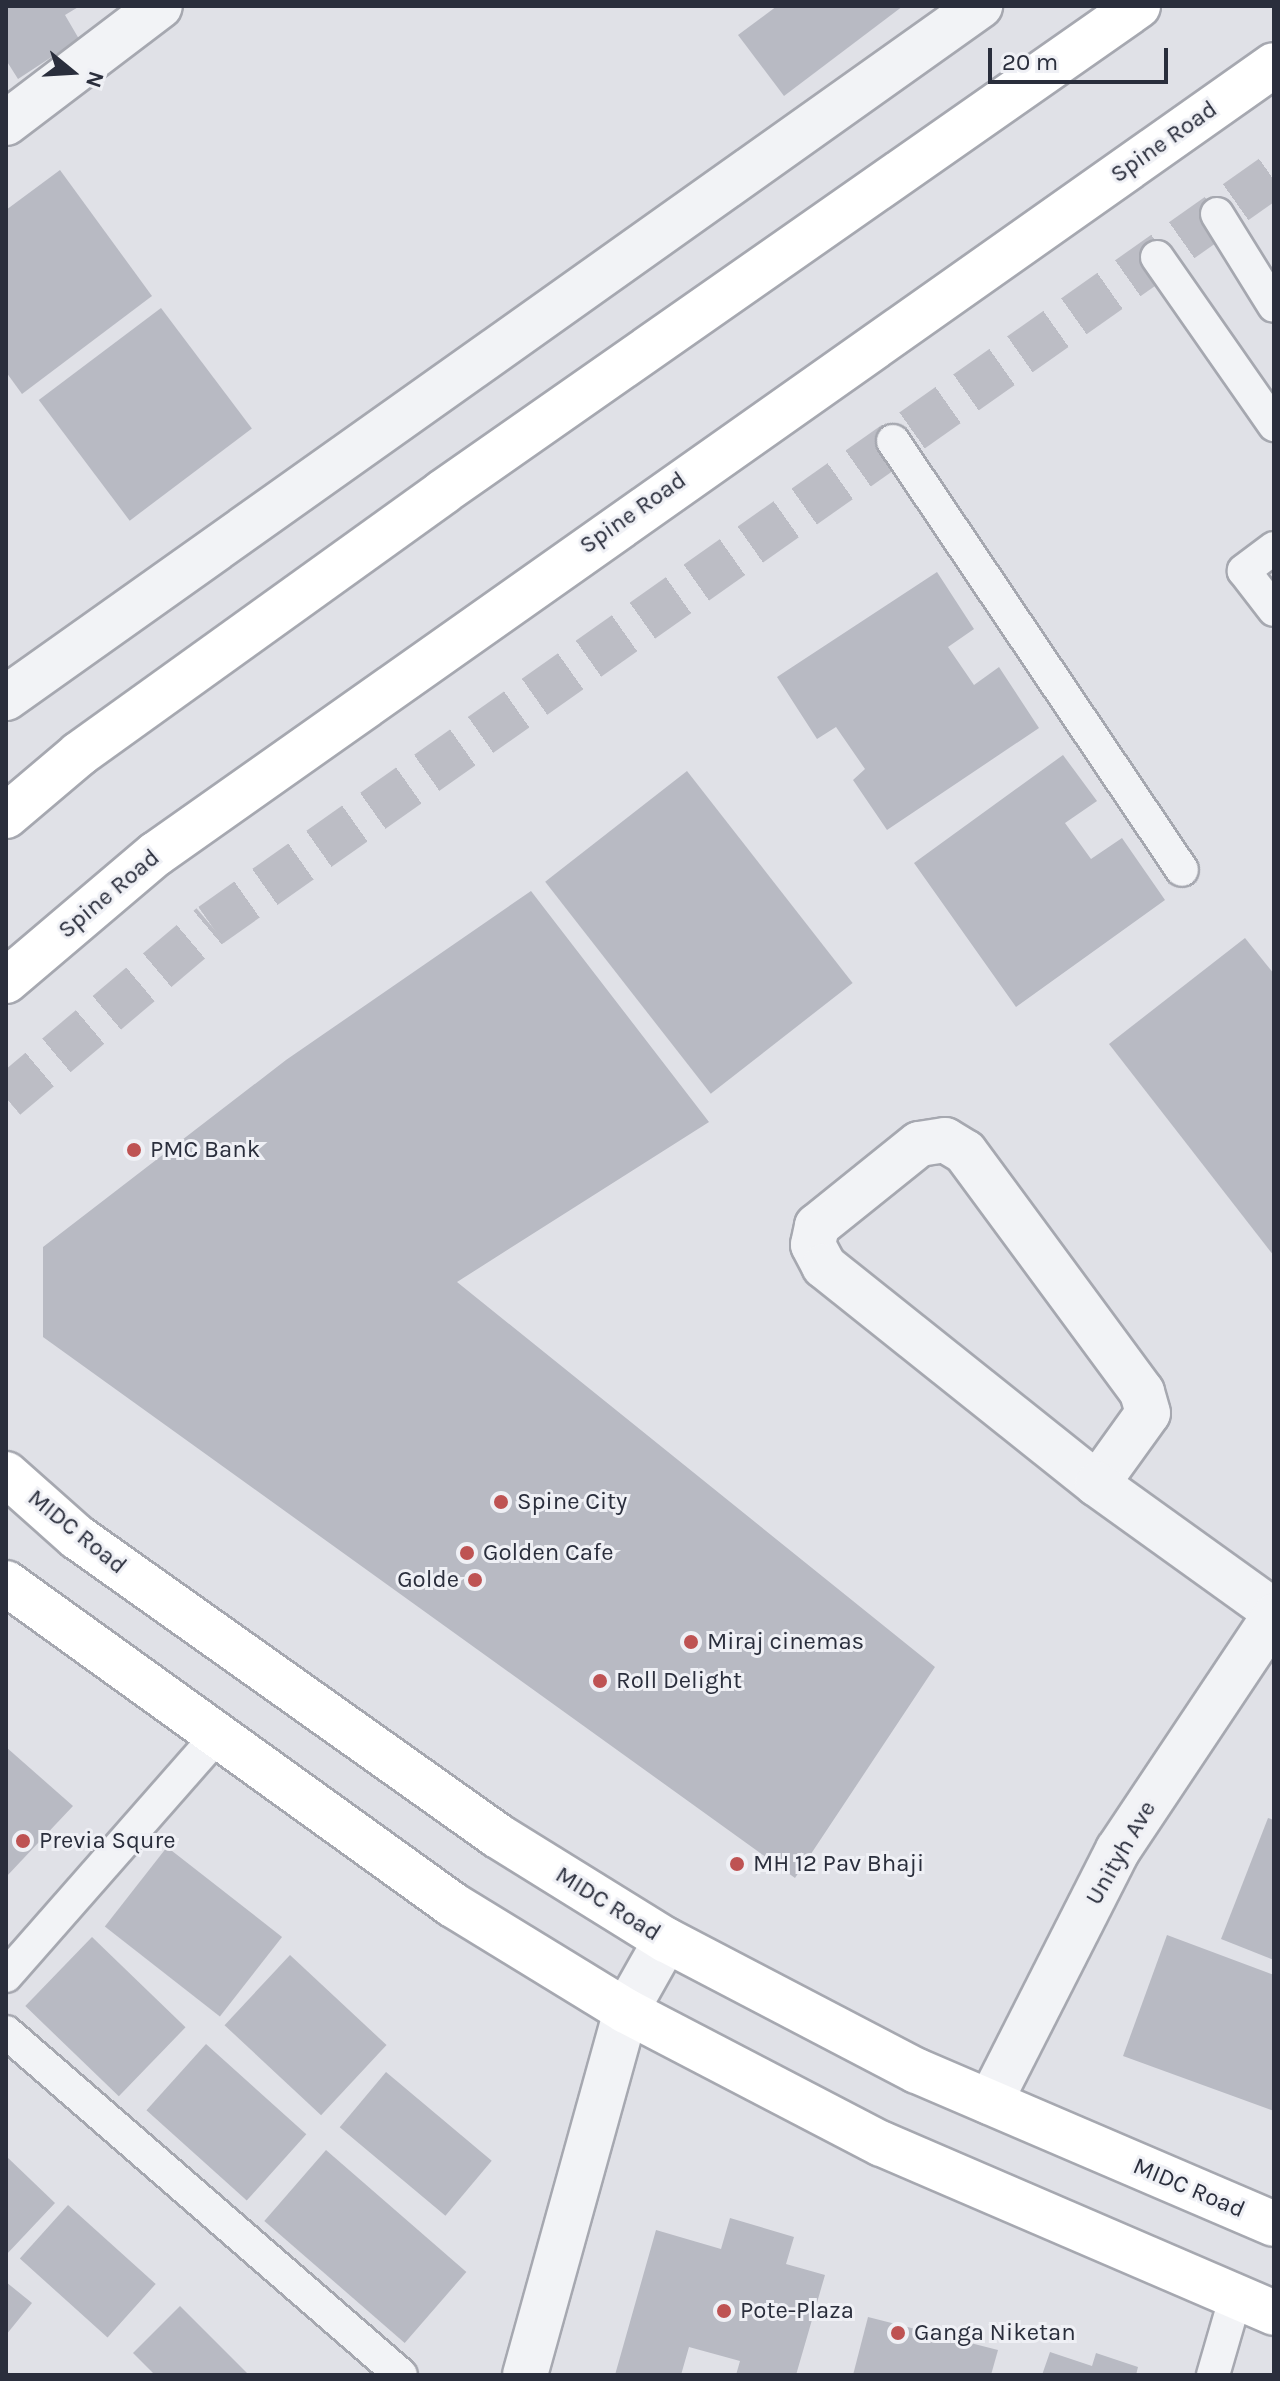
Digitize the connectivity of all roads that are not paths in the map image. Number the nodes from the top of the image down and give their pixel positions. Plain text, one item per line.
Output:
1 (160, 6) edge
2 (980, 6) edge
3 (1138, 6) edge
4 (1274, 65) edge
5 (12, 105) edge
6 (1217, 214) dead end
7 (1157, 257) dead end
8 (1274, 306) edge
9 (1274, 425) edge
10 (893, 441) dead end
11 (1274, 548) edge
12 (1274, 610) edge
13 (6, 698) edge
14 (6, 816) edge
15 (1182, 870) dead end
16 (6, 981) edge
17 (6, 1474) edge
18 (1097, 1484) junction
19 (6, 1583) edge
20 (1274, 1613) edge
21 (218, 1735) junction
22 (666, 1940) junction
23 (6, 1976) edge
24 (626, 2011) junction
25 (6, 2032) edge
26 (990, 2102) junction
27 (1274, 2224) edge
28 (1255, 2304) edge
29 (401, 2375) edge
30 (525, 2375) edge
31 (1213, 2375) edge

1 - 5 street
2 - 13 street
3 - 14 main road
4 - 16 main road, Spine Road
6 - 8 lane
7 - 9 lane
10 - 15 lane
11 - 12 lane
17 - 22 main road, MIDC Road
18 - 18 street
18 - 20 street
19 - 21 main road
20 - 26 street, Unityh Ave
21 - 23 lane
21 - 24 main road
22 - 24 street
22 - 26 main road, MIDC Road
24 - 28 main road
24 - 30 street
25 - 29 lane
26 - 27 main road, MIDC Road
28 - 31 lane

